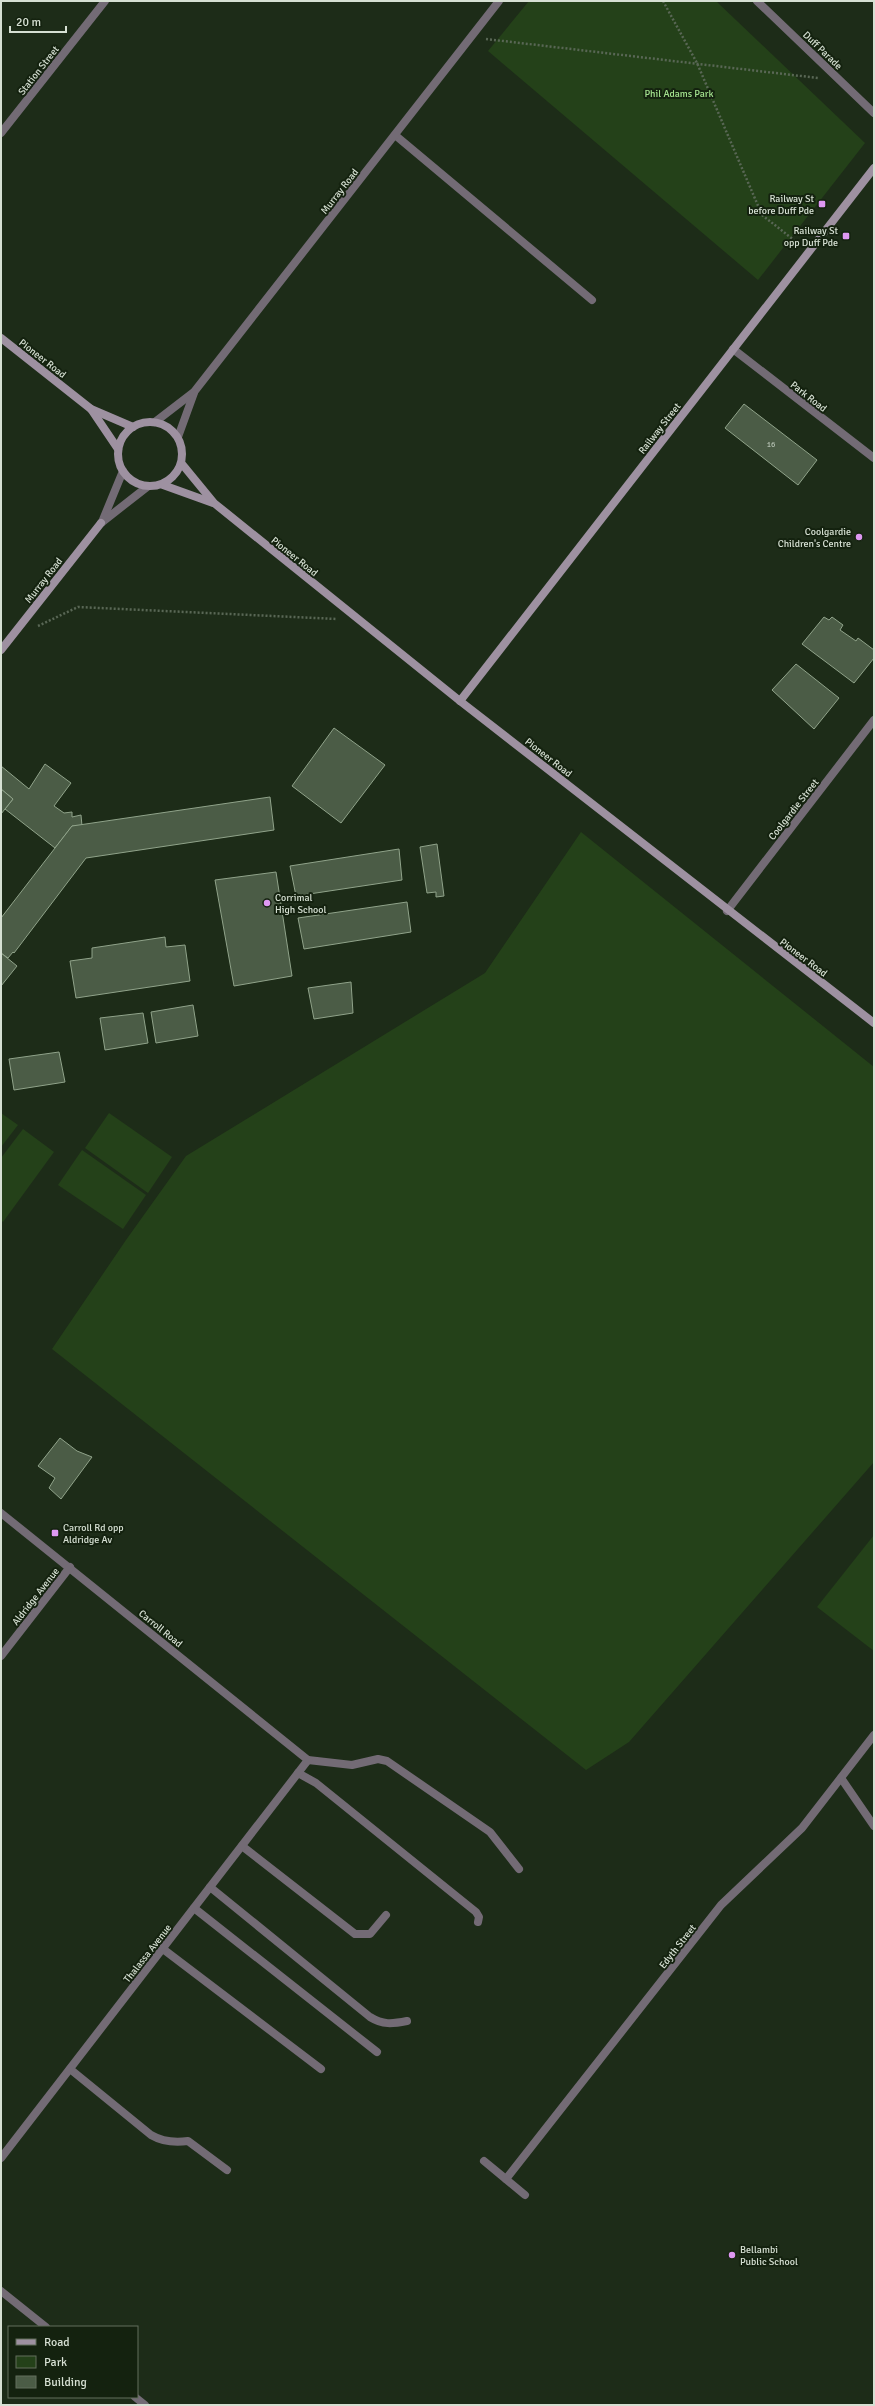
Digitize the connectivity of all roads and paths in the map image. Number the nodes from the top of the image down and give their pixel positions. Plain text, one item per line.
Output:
1 (105, 1) edge
2 (499, 1) edge
3 (663, 1) edge
4 (757, 1) edge
5 (471, 37) junction
6 (697, 63) junction
7 (841, 81) junction
8 (874, 113) edge
9 (1, 132) edge
10 (395, 135) junction
11 (874, 168) edge
12 (809, 252) junction
13 (592, 300) dead end
14 (1, 338) edge
15 (733, 349) junction
16 (194, 392) junction
17 (91, 408) junction
18 (155, 422) junction
19 (133, 427) junction
20 (178, 437) junction
21 (118, 449) junction
22 (874, 458) edge
23 (182, 464) junction
24 (123, 471) junction
25 (163, 485) junction
26 (147, 487) junction
27 (214, 503) junction
28 (101, 523) junction
29 (360, 620) junction
30 (34, 628) dead end
31 (1, 650) edge
32 (460, 701) junction
33 (874, 720) edge
34 (727, 911) junction
35 (874, 1024) edge
36 (1, 1513) edge
37 (70, 1567) junction
38 (1, 1656) edge
39 (874, 1735) edge
40 (308, 1760) junction
41 (298, 1773) junction
42 (841, 1778) junction
43 (874, 1826) edge
44 (242, 1846) junction
45 (519, 1869) dead end
46 (210, 1887) junction
47 (194, 1908) junction
48 (386, 1915) dead end
49 (478, 1922) dead end
50 (163, 1949) junction
51 (407, 2021) dead end
52 (377, 2052) dead end
53 (70, 2069) junction
54 (321, 2069) dead end
55 (1, 2158) edge
56 (484, 2161) dead end
57 (228, 2170) dead end
58 (506, 2179) junction
59 (525, 2195) dead end
60 (1, 2291) edge
61 (45, 2326) edge
62 (136, 2398) edge
63 (145, 2405) edge

1 - 9 street, Station Street
2 - 5 street, Murray Road
3 - 6 path
4 - 7 street, Duff Parade
5 - 6 path
5 - 10 street, Murray Road
6 - 7 path
6 - 12 path
7 - 8 street, Duff Parade
10 - 13 street
10 - 16 street, Murray Road
11 - 12 main road, Railway Street
12 - 15 main road, Railway Street
14 - 17 main road, Pioneer Road
15 - 22 street, Park Road
15 - 32 main road, Railway Street
16 - 18 street, Murray Road
16 - 20 street, Murray Road
17 - 19 main road, Pioneer Road
17 - 21 main road, Pioneer Road
18 - 19 main road
18 - 20 main road
19 - 21 main road
20 - 23 main road
21 - 24 main road
23 - 25 main road
23 - 27 main road, Pioneer Road
24 - 26 main road
24 - 28 street, Murray Road
25 - 26 main road
25 - 27 main road, Pioneer Road
26 - 28 street, Murray Road
27 - 29 main road, Pioneer Road
28 - 31 main road, Murray Road
29 - 30 path
29 - 32 main road, Pioneer Road
32 - 34 main road, Pioneer Road
33 - 34 street, Coolgardie Street
34 - 35 main road, Pioneer Road
36 - 37 street, Carroll Road
37 - 38 street, Aldridge Avenue
37 - 40 street, Carroll Road
39 - 42 street, Edyth Street
40 - 41 street, Thalassa Avenue
40 - 45 street
41 - 44 street, Thalassa Avenue
41 - 49 street
42 - 43 street
42 - 58 street, Edyth Street
44 - 46 street, Thalassa Avenue
44 - 48 street
46 - 47 street, Thalassa Avenue
46 - 51 street
47 - 50 street, Thalassa Avenue
47 - 52 street
50 - 53 street, Thalassa Avenue
50 - 54 street
53 - 55 street, Thalassa Avenue
53 - 57 street
56 - 58 street
58 - 59 street
60 - 61 street
62 - 63 street

